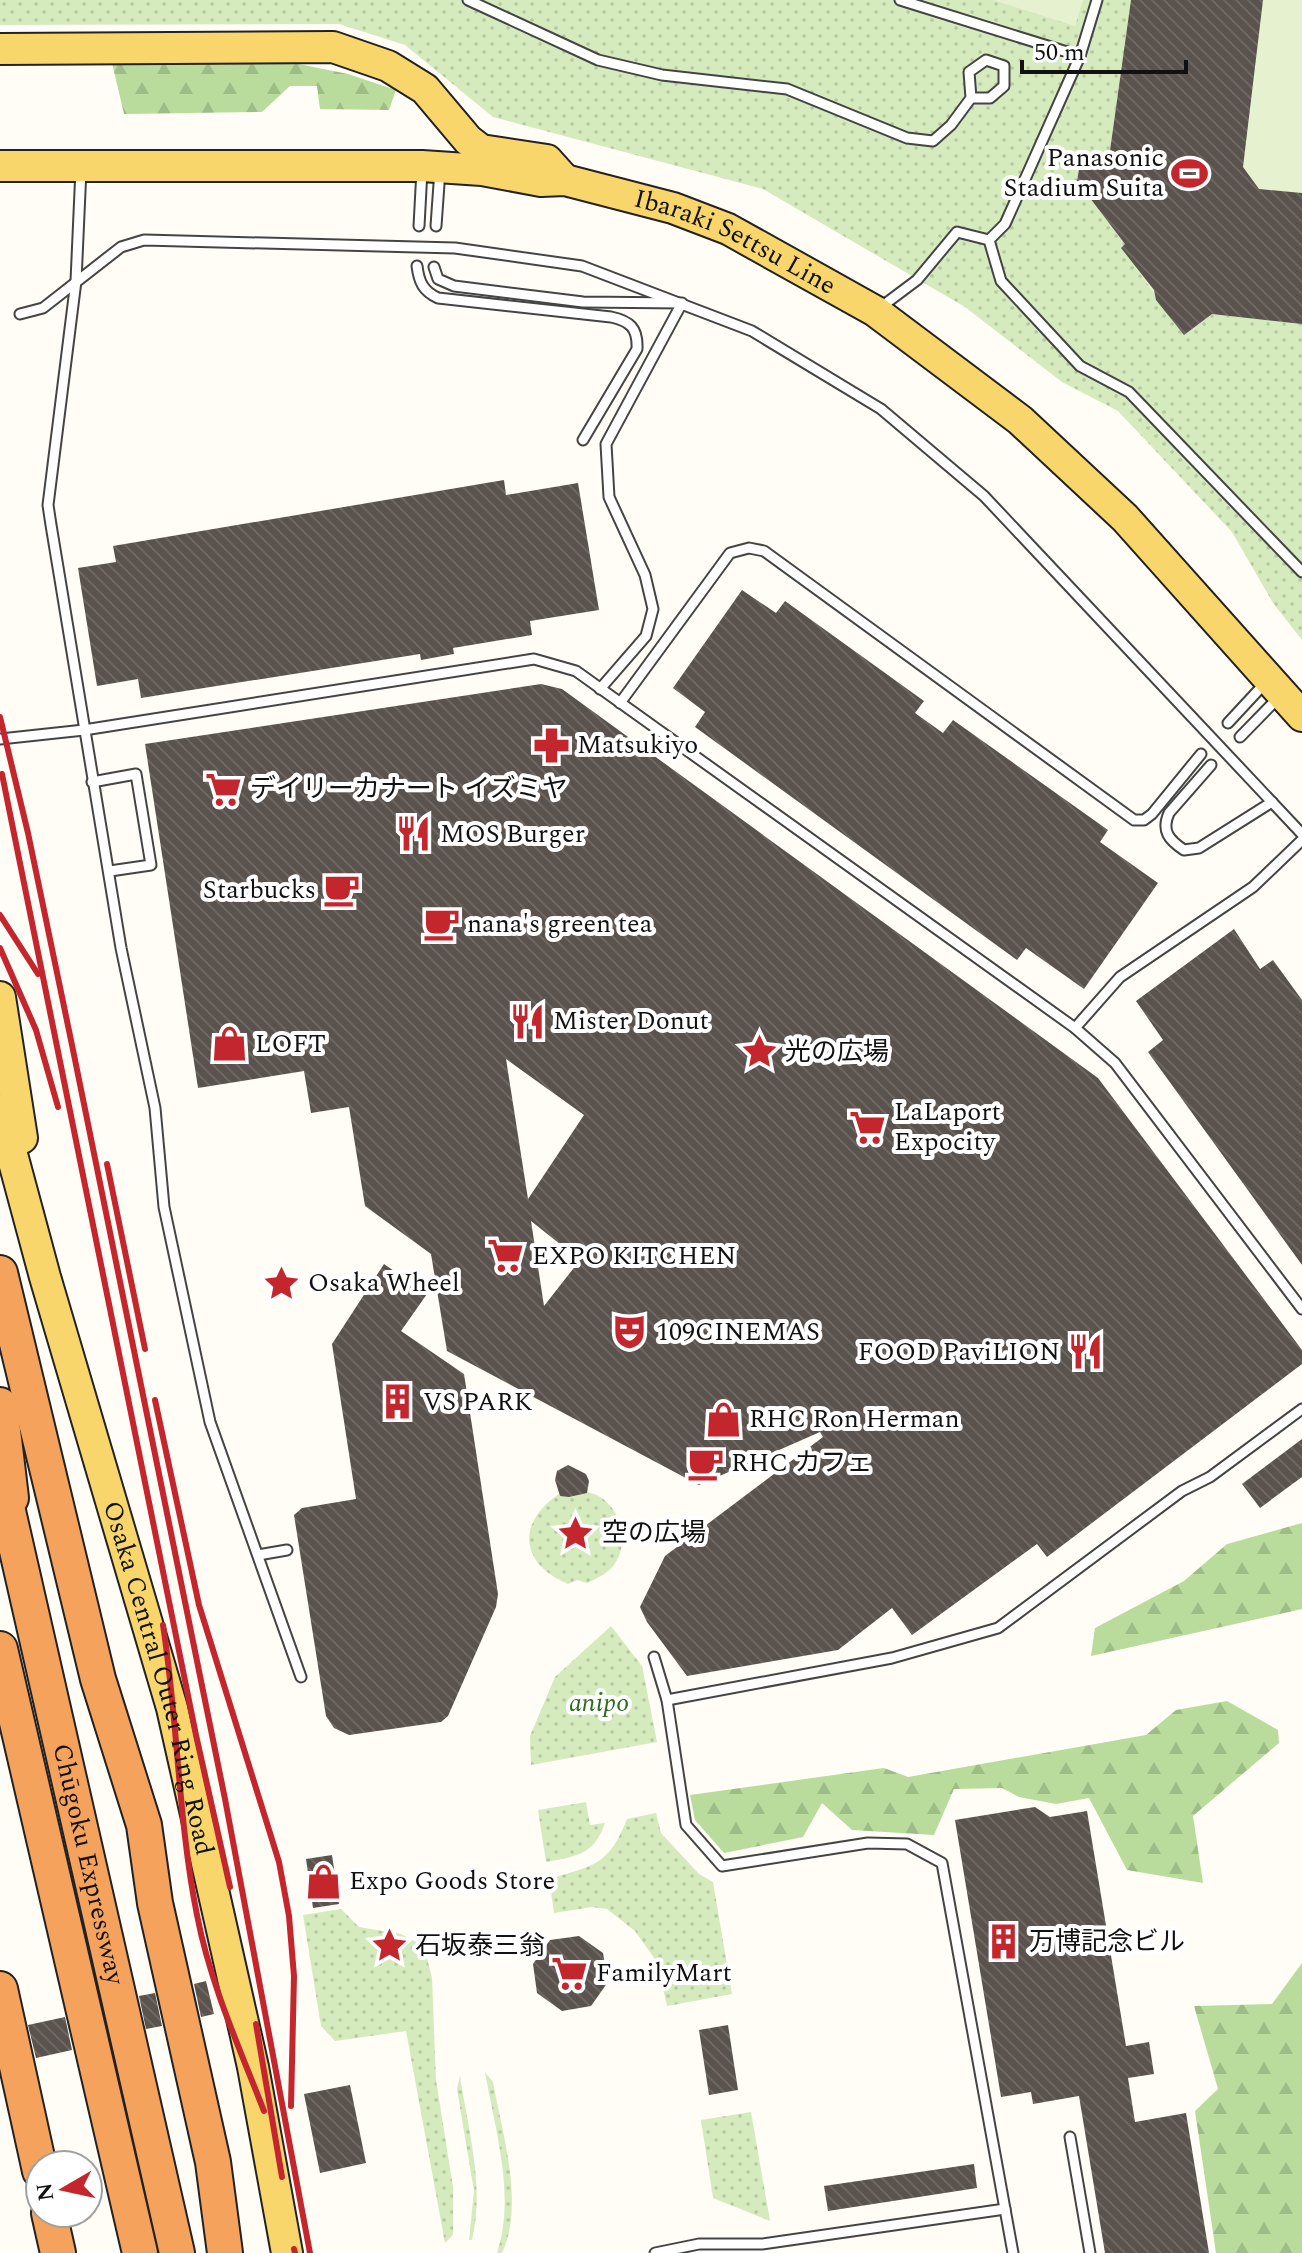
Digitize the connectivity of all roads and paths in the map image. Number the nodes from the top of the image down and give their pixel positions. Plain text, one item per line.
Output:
1 (468, 0) edge
2 (900, 0) edge
3 (1097, 0) edge
4 (0, 49) edge
5 (1080, 56) junction
6 (971, 98) junction
7 (0, 166) edge
8 (81, 166) junction
9 (431, 167) junction
10 (565, 180) junction
11 (419, 226) dead end
12 (436, 226) dead end
13 (989, 240) junction
14 (417, 266) dead end
15 (434, 267) dead end
16 (76, 281) junction
17 (682, 303) junction
18 (875, 311) junction
19 (20, 314) dead end
20 (583, 440) dead end
21 (1302, 572) edge
22 (600, 689) junction
23 (1284, 697) edge
24 (620, 703) junction
25 (1228, 723) dead end
26 (84, 730) junction
27 (1240, 737) dead end
28 (0, 739) edge
29 (1201, 754) dead end
30 (1211, 765) dead end
31 (92, 782) junction
32 (1272, 802) junction
33 (1302, 834) edge
34 (1302, 840) edge
35 (110, 871) junction
36 (0, 997) edge
37 (1075, 1028) junction
38 (0, 1110) edge
39 (0, 1273) edge
40 (45, 1277) junction
41 (1302, 1309) edge
42 (0, 1405) edge
43 (1302, 1409) edge
44 (0, 1476) edge
45 (16, 1546) junction
46 (287, 1550) dead end
47 (258, 1555) junction
48 (0, 1649) edge
49 (654, 1657) dead end
50 (301, 1677) dead end
51 (667, 1700) junction
52 (0, 1708) edge
53 (67, 1940) junction
54 (0, 1989) edge
55 (1070, 2137) dead end
56 (35, 2149) edge
57 (1005, 2209) junction
58 (53, 2229) edge
59 (58, 2253) edge
60 (140, 2253) edge
61 (177, 2253) edge
62 (225, 2253) edge
63 (287, 2253) edge
64 (655, 2253) edge
65 (1013, 2253) edge
66 (1090, 2253) edge

1 - 6 lane
2 - 5 lane
3 - 5 lane
4 - 10 main road
5 - 13 lane
6 - 6 lane
7 - 8 main road, Ibaraki Settsu Line
8 - 9 main road, Ibaraki Settsu Line
8 - 16 lane
9 - 10 main road, Ibaraki Settsu Line
9 - 11 lane
9 - 12 lane
10 - 18 main road, Ibaraki Settsu Line
13 - 18 lane
13 - 21 lane
14 - 20 lane
15 - 17 lane
16 - 17 lane
16 - 19 lane
16 - 26 lane
17 - 22 lane
17 - 32 lane
18 - 23 main road, Ibaraki Settsu Line
22 - 24 lane
22 - 26 lane
23 - 25 lane
23 - 27 lane
24 - 29 lane
24 - 37 lane
26 - 28 lane
26 - 31 lane
30 - 32 lane
31 - 35 lane
31 - 35 lane
32 - 33 lane
34 - 37 lane
35 - 47 lane
36 - 40 main road
37 - 41 lane
38 - 40 main road, Osaka Central Outer Ring Road
39 - 62 highway
40 - 63 main road, Osaka Central Outer Ring Road
42 - 45 highway
43 - 51 lane
44 - 45 highway, Chūgoku Expressway
45 - 61 highway, Chūgoku Expressway
46 - 47 lane
47 - 50 lane
48 - 53 highway
49 - 51 lane
51 - 57 lane
52 - 53 highway
53 - 60 highway, Chūgoku Expressway
54 - 56 highway
55 - 66 lane
57 - 64 lane
57 - 65 lane
58 - 59 highway

